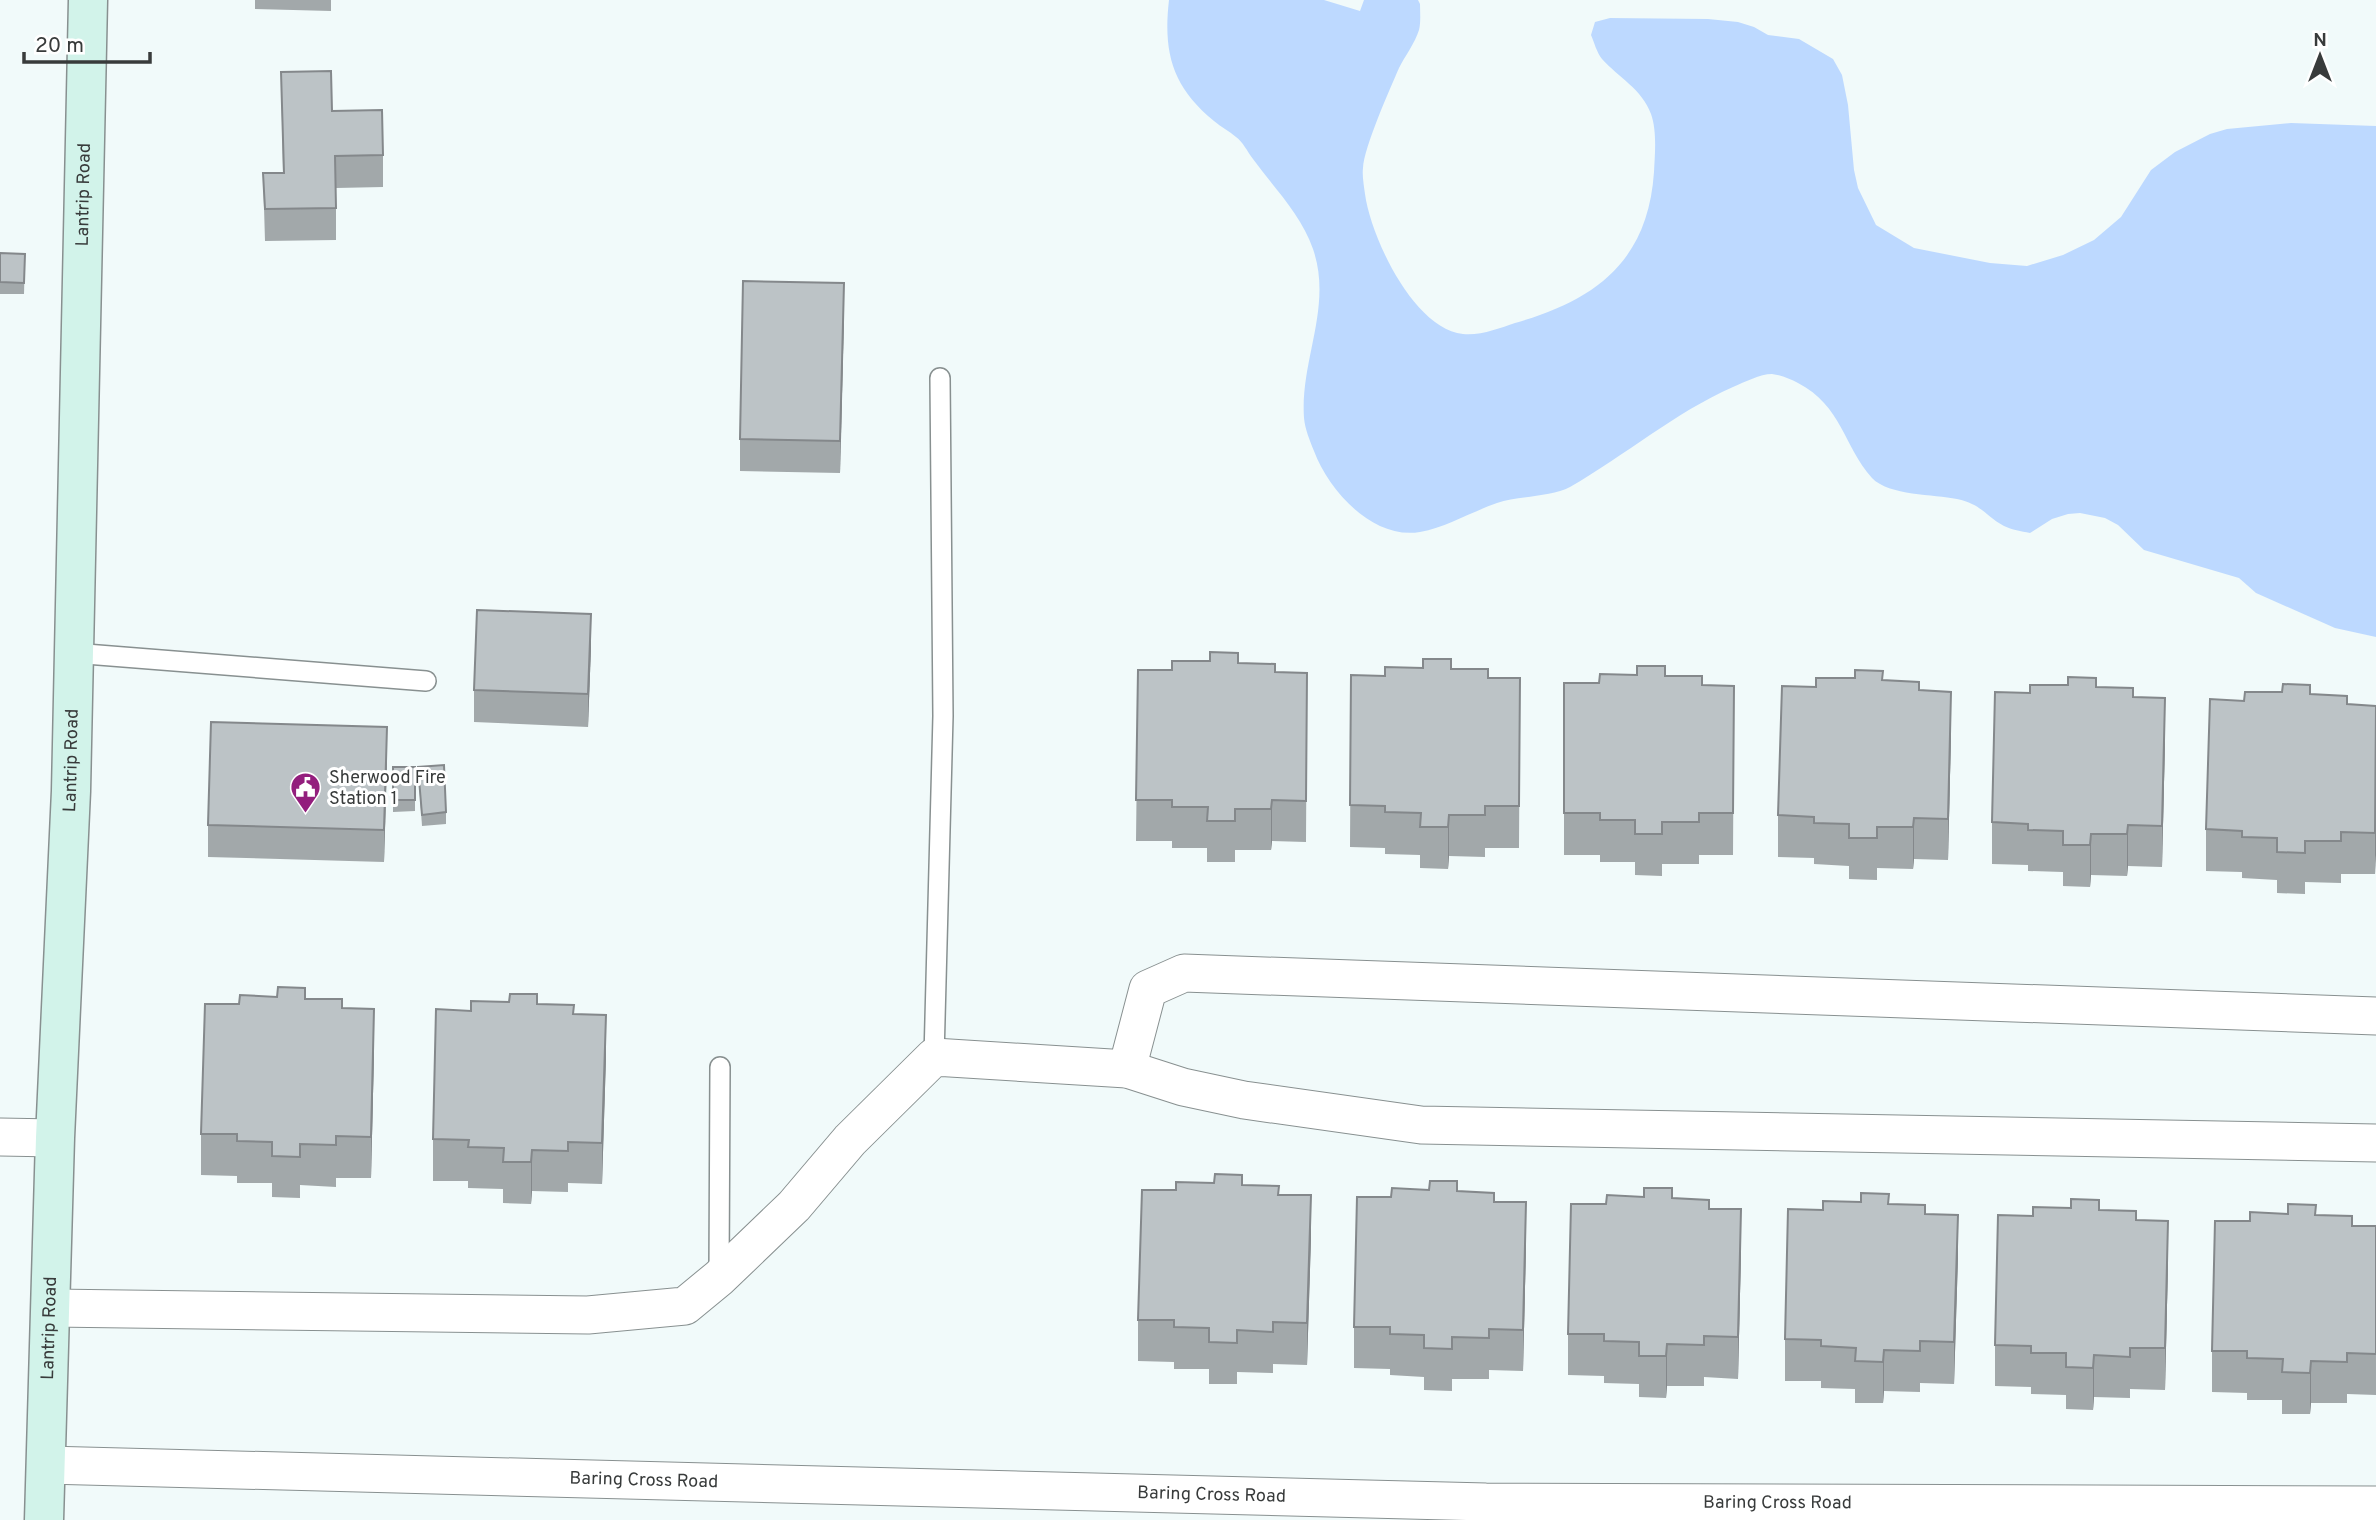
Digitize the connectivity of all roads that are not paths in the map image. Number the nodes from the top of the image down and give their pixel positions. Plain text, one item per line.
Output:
1 (88, 0) edge
2 (940, 378) dead end
3 (73, 653) junction
4 (426, 681) dead end
5 (2376, 1016) edge
6 (934, 1057) junction
7 (720, 1067) dead end
8 (1126, 1069) junction
9 (0, 1138) edge
10 (55, 1138) junction
11 (2376, 1143) edge
12 (719, 1278) junction
13 (52, 1308) junction
14 (46, 1465) junction
15 (2376, 1506) edge
16 (1874, 1511) edge
17 (2333, 1512) edge
18 (44, 1520) edge

1 - 3 street, Lantrip Road
2 - 6 lane
3 - 4 lane
3 - 10 street, Lantrip Road
5 - 8 street
6 - 8 street
6 - 12 street
7 - 12 lane
8 - 11 street
9 - 10 street
10 - 13 street, Lantrip Road
12 - 13 street
13 - 14 street, Lantrip Road
14 - 16 street, Baring Cross Road
14 - 18 street, Lantrip Road
15 - 17 street, Baring Cross Road
16 - 17 street, Baring Cross Road

